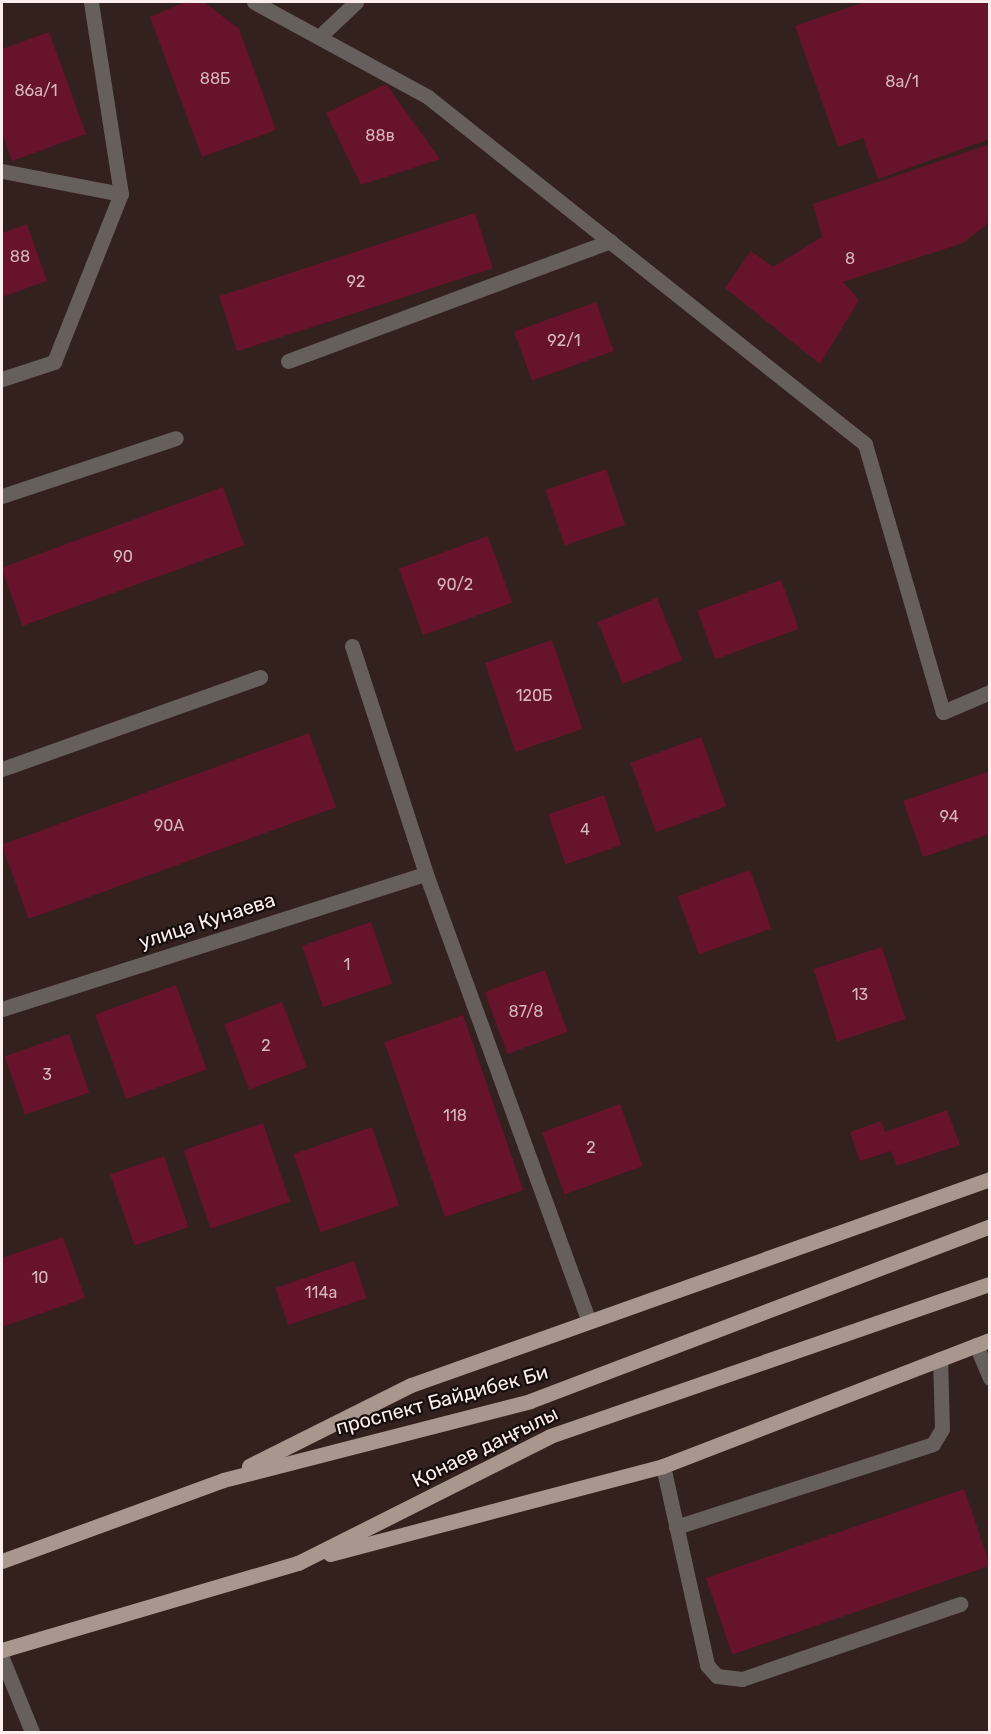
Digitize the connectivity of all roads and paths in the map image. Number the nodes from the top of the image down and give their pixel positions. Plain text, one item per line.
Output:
1 (90, 2) edge
2 (254, 2) edge
3 (356, 2) edge
4 (319, 37) junction
5 (2, 171) edge
6 (121, 194) junction
7 (610, 241) junction
8 (288, 361) dead end
9 (2, 379) edge
10 (176, 438) dead end
11 (2, 496) edge
12 (352, 646) dead end
13 (260, 677) dead end
14 (990, 692) edge
15 (2, 769) edge
16 (426, 874) junction
17 (2, 1009) edge
18 (990, 1179) edge
19 (990, 1226) edge
20 (990, 1284) edge
21 (588, 1320) junction
22 (983, 1342) edge
23 (940, 1359) junction
24 (990, 1378) edge
25 (663, 1466) junction
26 (223, 1480) junction
27 (676, 1527) junction
28 (2, 1561) edge
29 (298, 1563) junction
30 (960, 1604) dead end
31 (2, 1650) edge
32 (2, 1658) edge
33 (32, 1732) edge

1 - 6 street
2 - 4 street
3 - 4 street
4 - 7 street
5 - 6 street
6 - 9 street
7 - 8 street
7 - 14 street
10 - 11 street
12 - 16 street
13 - 15 street
16 - 17 street, улица Кунаева
16 - 21 street
18 - 21 main road
19 - 26 main road, проспект Байдибек Би
20 - 29 main road, Қонаев даңғылы
21 - 26 main road
22 - 23 main road
22 - 24 street
23 - 25 main road
23 - 27 street
25 - 27 street
25 - 29 main road
26 - 28 main road, проспект Байдибек Би
27 - 30 street
29 - 31 main road, Қонаев даңғылы
32 - 33 street

